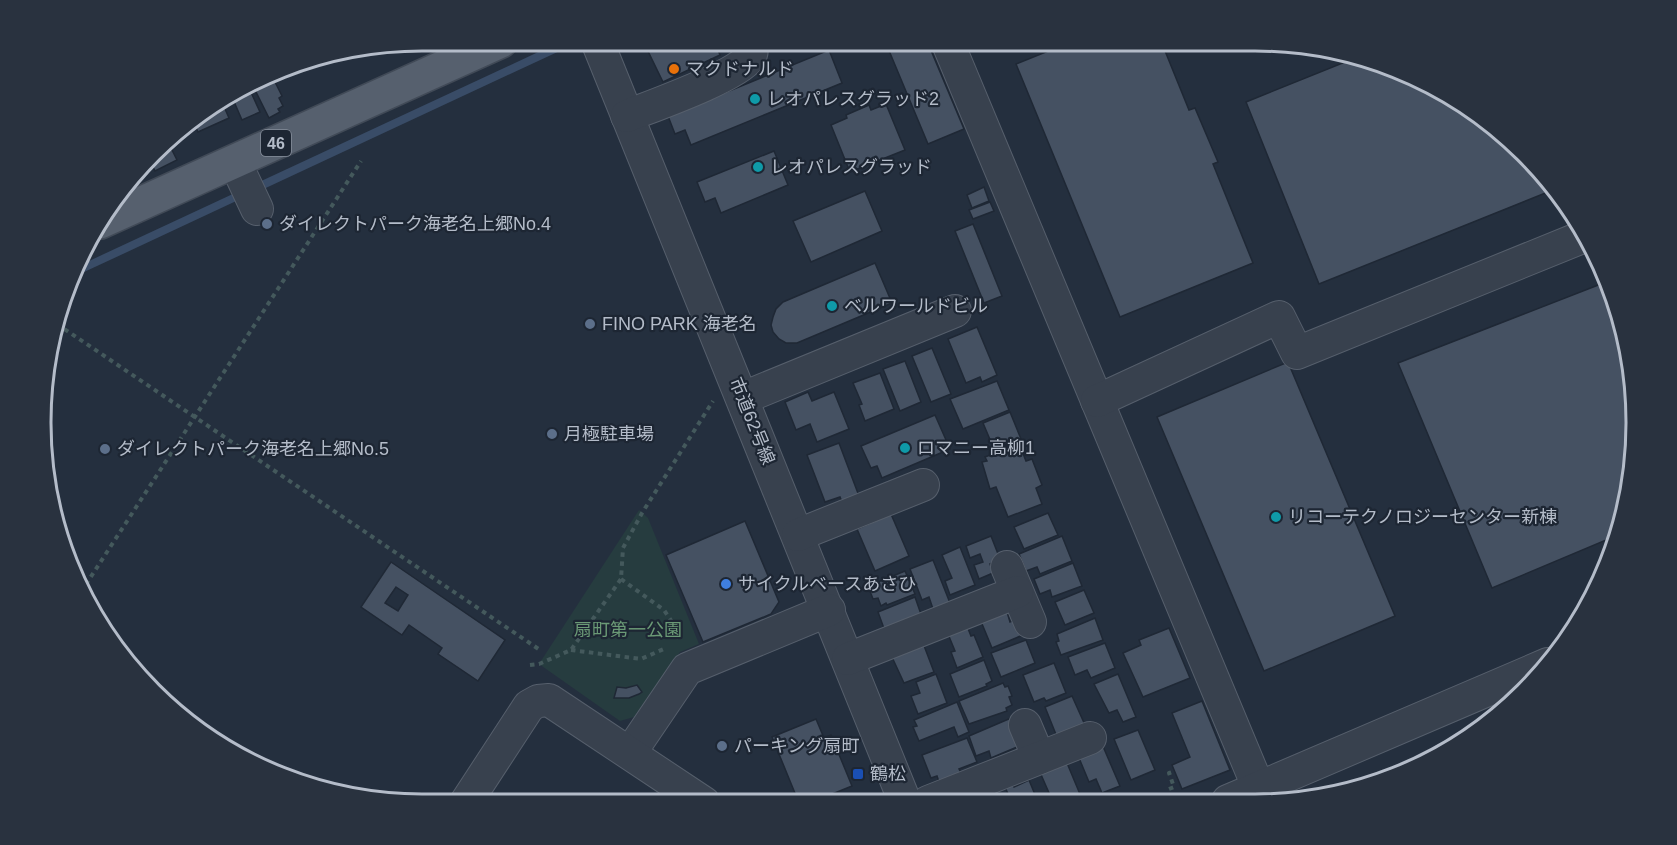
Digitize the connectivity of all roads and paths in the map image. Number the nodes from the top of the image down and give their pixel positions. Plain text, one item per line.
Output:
1 (479, 51) edge
2 (601, 51) edge
3 (733, 51) edge
4 (752, 51) edge
5 (951, 51) edge
6 (662, 102) junction
7 (627, 116) junction
8 (361, 161) dead end
9 (239, 171) junction
10 (257, 209) dead end
11 (115, 215) edge
12 (1577, 238) edge
13 (955, 311) dead end
14 (63, 328) edge
15 (730, 397) junction
16 (1097, 401) junction
17 (194, 418) junction
18 (923, 484) dead end
19 (798, 536) junction
20 (621, 579) junction
21 (87, 583) edge
22 (828, 610) junction
23 (1030, 622) dead end
24 (677, 638) junction
25 (682, 644) dead end
26 (540, 650) dead end
27 (571, 650) junction
28 (848, 658) junction
29 (530, 665) dead end
30 (1529, 672) edge
31 (1025, 725) dead end
32 (1090, 738) dead end
33 (630, 753) junction
34 (1039, 758) junction
35 (1175, 771) dead end
36 (1168, 789) dead end
37 (1259, 789) junction
38 (472, 794) edge
39 (691, 794) edge
40 (902, 794) edge
41 (948, 794) edge
42 (1246, 794) edge

1 - 9 main road, 46
2 - 7 street, 市道62号線
3 - 6 street
4 - 6 street
5 - 16 street
6 - 7 street
7 - 15 street, 市道62号線
8 - 17 path
9 - 10 street
9 - 11 main road, 46
12 - 16 street
13 - 15 street
14 - 17 path
15 - 19 street, 市道62号線
15 - 20 path
16 - 37 street
17 - 21 path
17 - 26 path
18 - 19 street
19 - 22 street, 市道62号線
20 - 24 path
20 - 27 path
22 - 28 street, 市道62号線
22 - 33 street
23 - 28 street
24 - 25 path
24 - 27 path
27 - 29 path
28 - 40 street, 市道62号線
30 - 37 street
31 - 34 street
32 - 34 street
33 - 38 street
33 - 39 street
34 - 41 street
35 - 36 path
37 - 42 street

